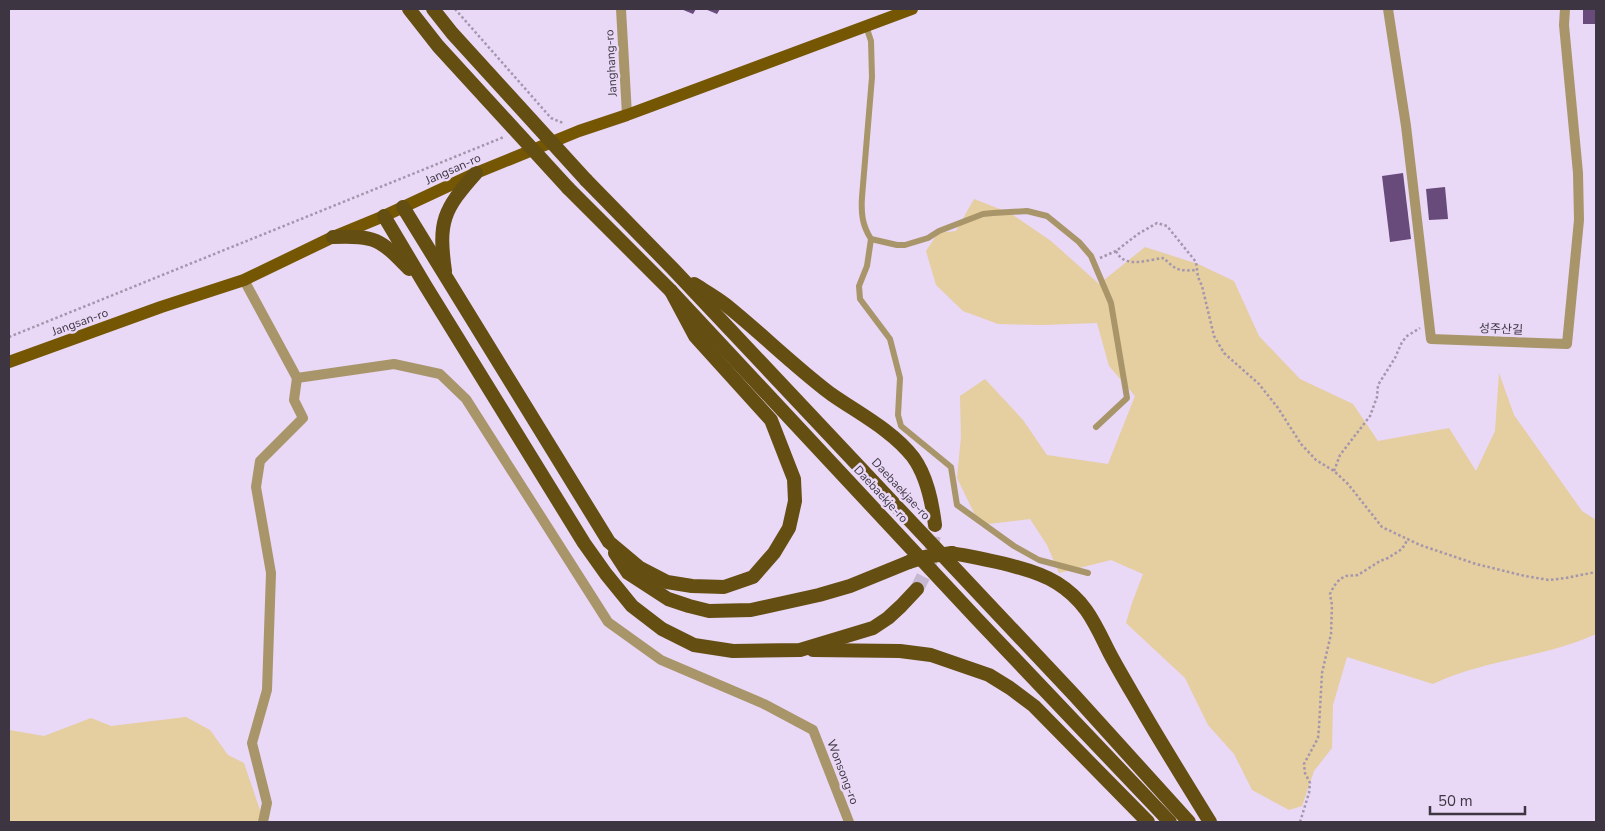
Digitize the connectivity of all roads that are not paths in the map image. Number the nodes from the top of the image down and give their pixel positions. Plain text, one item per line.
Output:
1 (408, 9) edge
2 (433, 9) edge
3 (621, 9) edge
4 (1388, 9) edge
5 (1565, 9) edge
6 (909, 10) edge
7 (866, 26) junction
8 (627, 115) junction
9 (476, 173) junction
10 (403, 207) junction
11 (384, 216) junction
12 (333, 237) junction
13 (871, 239) junction
14 (674, 270) junction
15 (446, 277) junction
16 (244, 280) junction
17 (425, 286) junction
18 (671, 291) junction
19 (9, 362) edge
20 (297, 378) junction
21 (1096, 427) dead end
22 (935, 525) tunnel mouth
23 (609, 542) junction
24 (1088, 573) dead end
25 (917, 589) tunnel mouth
26 (800, 650) junction
27 (263, 822) edge
28 (849, 822) edge
29 (1148, 822) edge
30 (1170, 822) edge
31 (1188, 822) edge
32 (1210, 822) edge

1 - 18 highway, Daebaekje-ro, bridge
2 - 14 highway, Daebaekjae-ro, bridge
3 - 8 street, Janghang-ro
4 - 5 street, 성주산길
6 - 7 main road, Jangsan-ro
7 - 8 main road, Jangsan-ro
7 - 13 lane
8 - 9 main road, Jangsan-ro
9 - 10 main road, Jangsan-ro
9 - 15 highway
10 - 11 main road, Jangsan-ro
10 - 15 highway
11 - 12 main road, Jangsan-ro
11 - 17 highway
12 - 16 main road, Jangsan-ro
12 - 17 highway
13 - 21 lane
13 - 24 lane
14 - 22 highway
14 - 31 highway, Daebaekjae-ro
15 - 23 highway
16 - 19 main road, Jangsan-ro
16 - 20 street
17 - 26 highway
18 - 23 highway
18 - 30 highway, Daebaekje-ro
20 - 27 street
20 - 28 street, Wonsong-ro
23 - 32 highway, bridge
25 - 26 highway
26 - 29 highway

